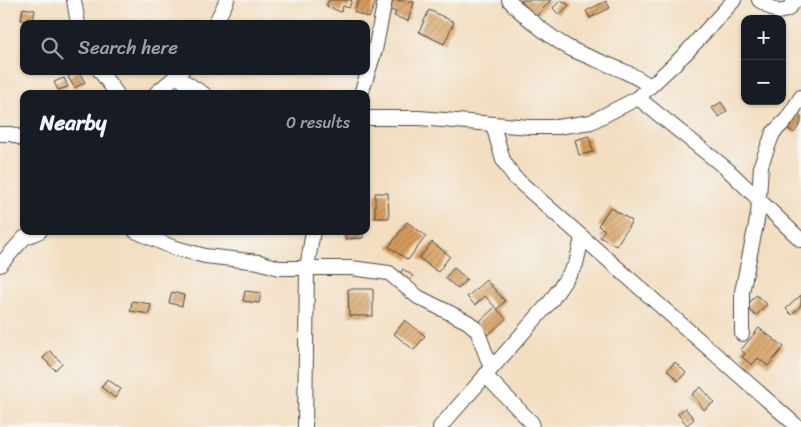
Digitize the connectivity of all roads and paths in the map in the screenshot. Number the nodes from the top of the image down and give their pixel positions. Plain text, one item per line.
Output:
1 (74, 0) edge
2 (227, 0) edge
3 (385, 0) edge
4 (509, 0) edge
5 (734, 0) edge
6 (758, 0) edge
7 (796, 0) edge
8 (77, 20) edge
9 (217, 20) edge
10 (370, 66) edge
11 (103, 75) edge
12 (178, 75) edge
13 (180, 75) edge
14 (367, 75) edge
15 (650, 86) junction
16 (114, 90) edge
17 (160, 90) edge
18 (199, 90) edge
19 (362, 90) edge
20 (801, 97) edge
21 (638, 98) junction
22 (370, 118) edge
23 (493, 125) junction
24 (0, 134) edge
25 (20, 137) edge
26 (759, 200) junction
27 (31, 235) edge
28 (144, 235) edge
29 (312, 235) edge
30 (582, 238) junction
31 (801, 240) edge
32 (0, 265) edge
33 (307, 268) junction
34 (742, 334) dead end
35 (488, 371) junction
36 (532, 424) dead end
37 (305, 427) edge
38 (440, 427) edge
39 (798, 427) edge

1 - 8 street
2 - 9 street
3 - 10 street
4 - 15 street
5 - 15 street
6 - 7 street
11 - 16 street
12 - 17 street
13 - 18 street
14 - 19 street
15 - 21 street
20 - 26 street
21 - 23 street
21 - 26 street
22 - 23 street
23 - 30 street
24 - 25 street
26 - 31 street
26 - 34 street
27 - 32 street
28 - 33 street
29 - 33 street
30 - 35 street
30 - 39 street
33 - 35 street
33 - 37 street
35 - 36 street
35 - 38 street

